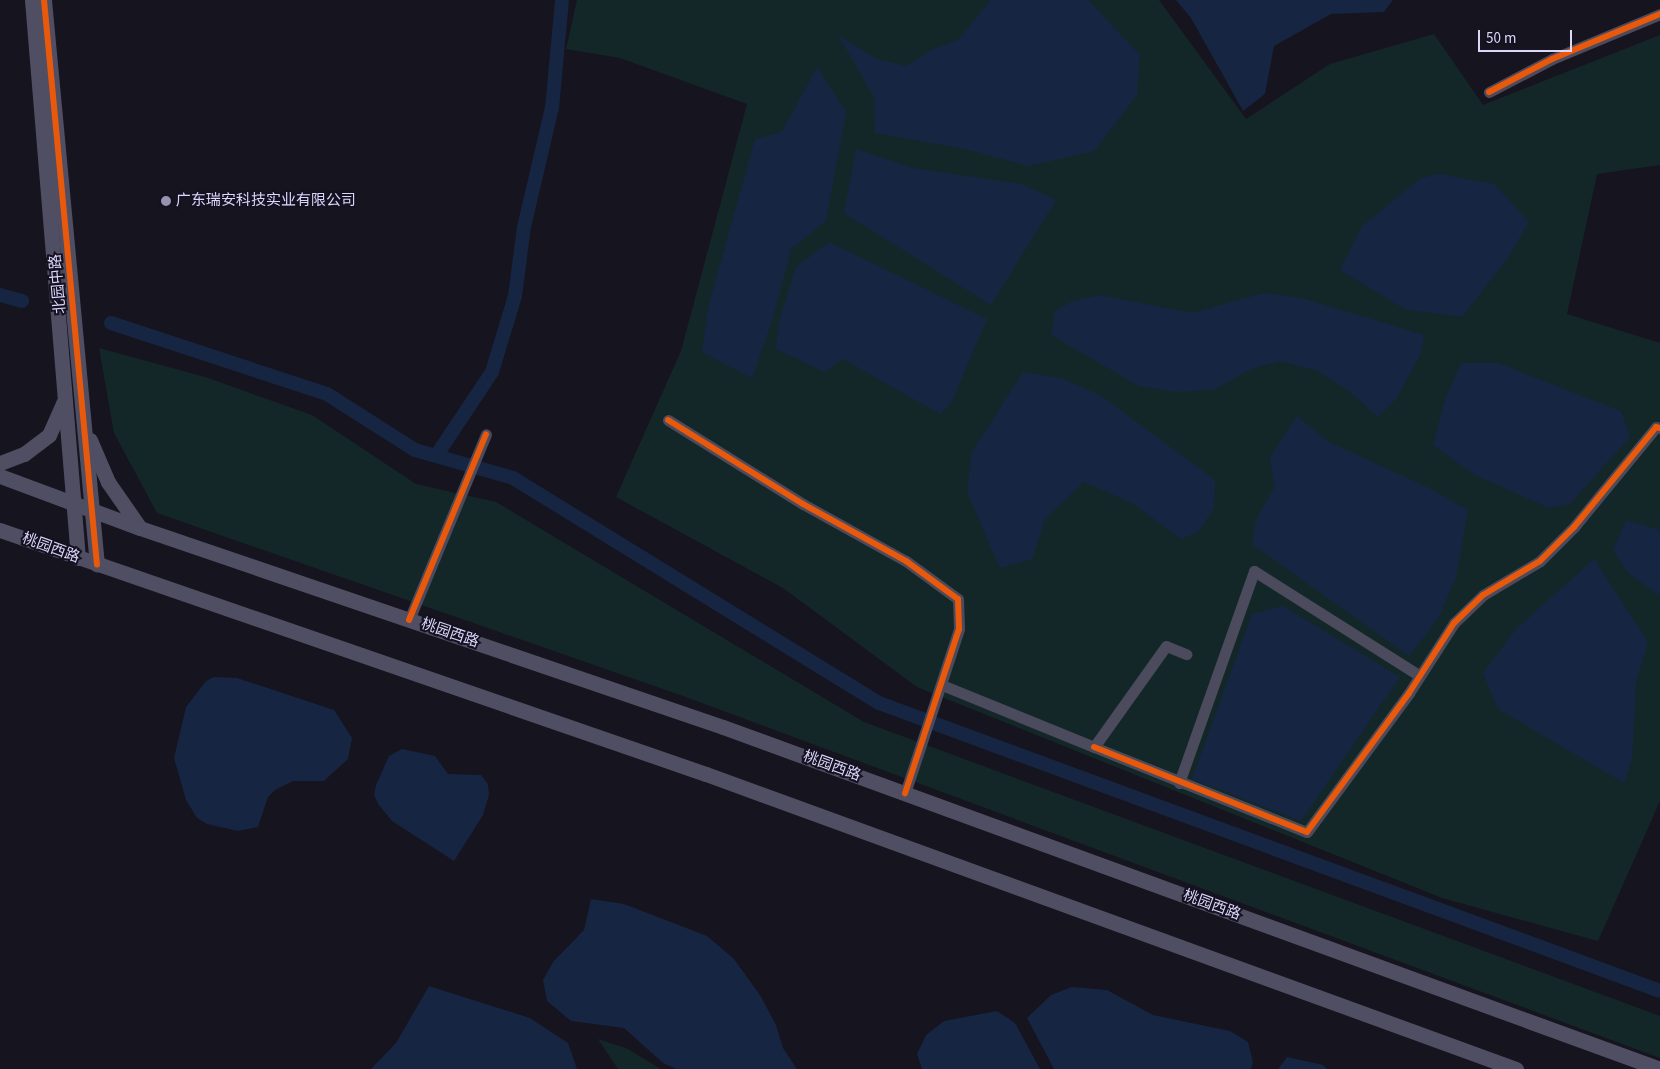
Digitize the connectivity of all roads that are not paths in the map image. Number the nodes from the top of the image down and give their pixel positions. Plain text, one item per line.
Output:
1 (32, 0) edge
2 (44, 0) edge
3 (1660, 14) edge
4 (1489, 92) dead end
5 (65, 400) junction
6 (668, 420) dead end
7 (84, 426) junction
8 (1660, 428) edge
9 (486, 434) dead end
10 (0, 463) edge
11 (0, 476) edge
12 (74, 503) junction
13 (92, 510) junction
14 (140, 528) junction
15 (0, 530) edge
16 (78, 558) junction
17 (97, 565) junction
18 (409, 620) junction
19 (1186, 654) dead end
20 (1420, 676) junction
21 (942, 685) junction
22 (1094, 747) junction
23 (1179, 782) junction
24 (905, 793) junction
25 (1660, 1068) edge
26 (1516, 1069) edge

1 - 5 main road, 北园中路
2 - 7 main road, 北园中路
3 - 4 street
5 - 10 main road
5 - 12 main road, 北园中路
6 - 21 street
7 - 13 main road, 北园中路
7 - 14 main road
8 - 20 street
9 - 18 street
11 - 12 main road, 桃园西路
12 - 13 main road, 桃园西路
12 - 16 main road, 北园中路
13 - 14 main road, 桃园西路
13 - 17 main road, 北园中路
14 - 18 main road, 桃园西路
15 - 16 main road, 桃园西路
16 - 17 main road, 桃园西路
17 - 26 main road, 桃园西路
18 - 24 main road, 桃园西路
19 - 22 street
20 - 23 street
20 - 23 street
21 - 22 street
21 - 24 street
22 - 23 street
24 - 25 main road, 桃园西路

